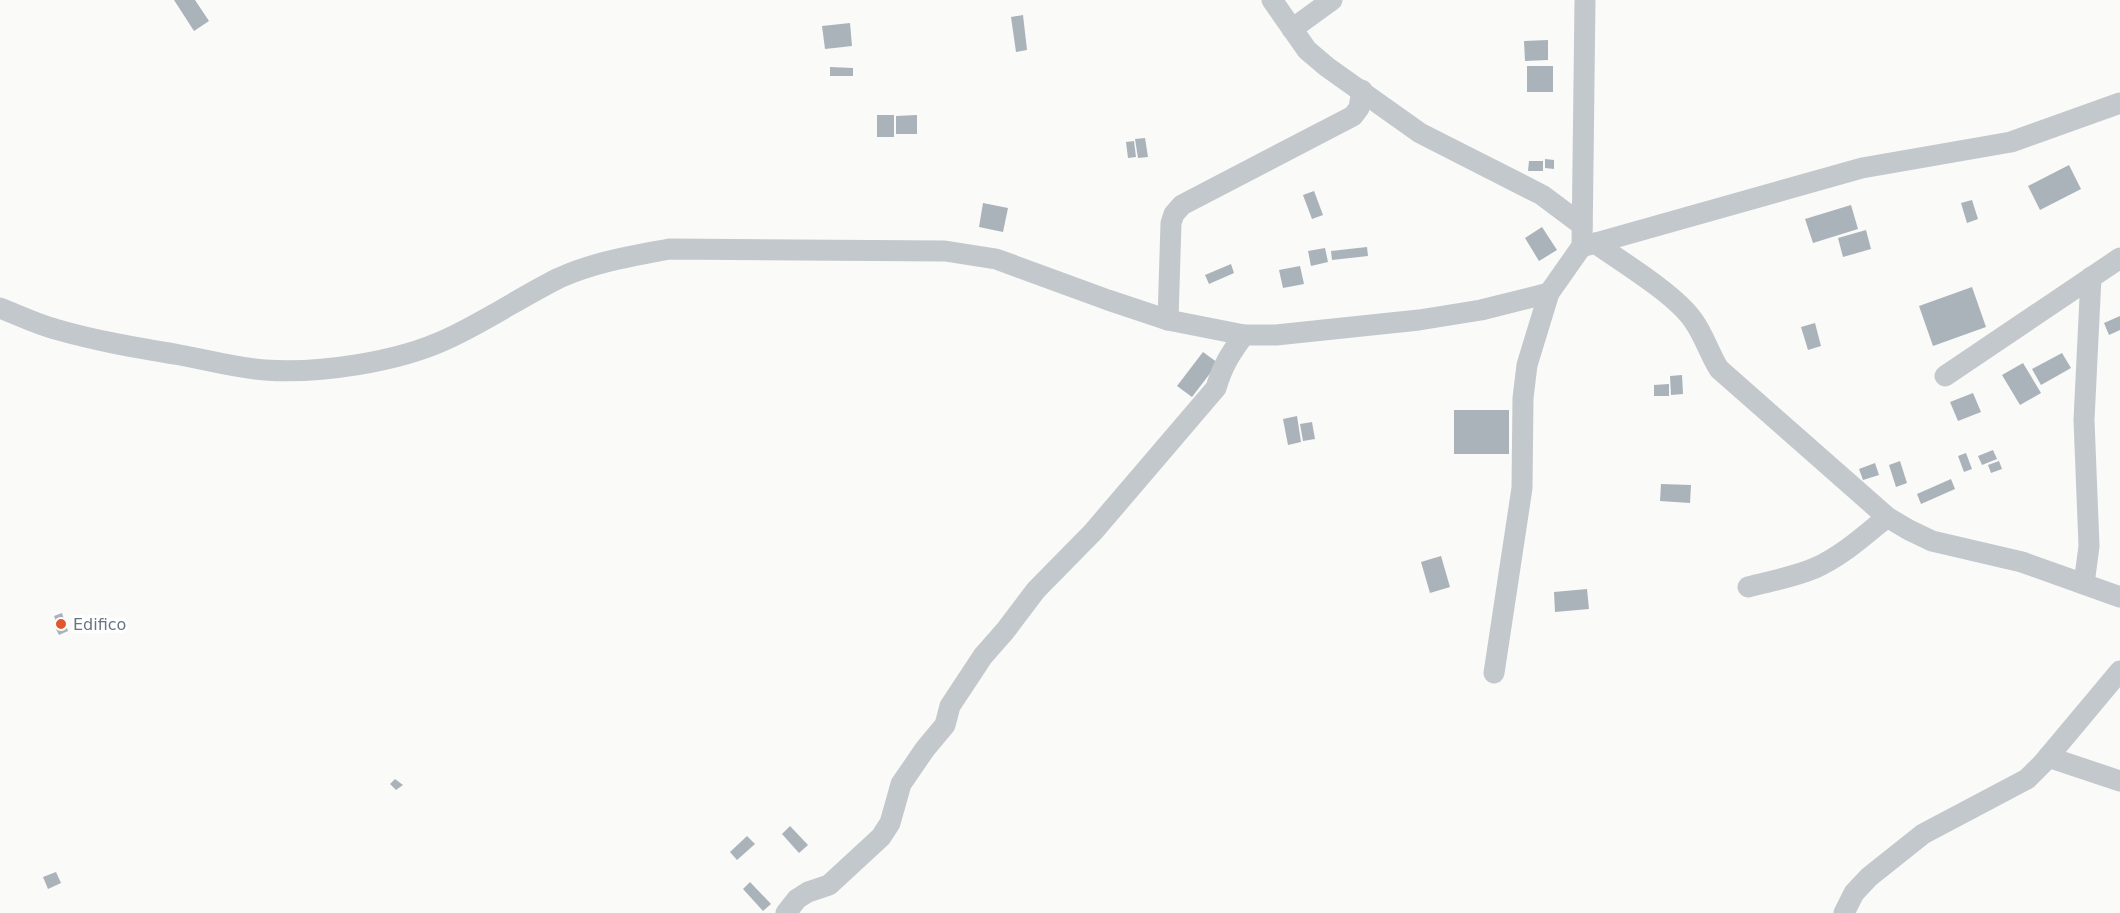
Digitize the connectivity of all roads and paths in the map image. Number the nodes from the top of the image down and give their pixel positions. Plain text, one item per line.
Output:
1 (1272, 0) edge
2 (1332, 0) edge
3 (1585, 0) edge
4 (1292, 29) junction
5 (1362, 90) junction
6 (2120, 103) edge
7 (1582, 225) junction
8 (1589, 245) junction
9 (2120, 258) edge
10 (2091, 277) junction
11 (1549, 294) junction
12 (0, 308) edge
13 (1168, 320) junction
14 (1244, 335) junction
15 (1945, 376) dead end
16 (1887, 517) junction
17 (2084, 584) junction
18 (1749, 587) dead end
19 (2120, 597) edge
20 (2120, 671) edge
21 (1494, 673) dead end
22 (2048, 757) junction
23 (2120, 781) edge
24 (786, 913) edge
25 (1844, 913) edge

1 - 4 street
2 - 4 street
3 - 7 street
4 - 5 street
5 - 7 street
5 - 13 street
6 - 8 street
7 - 8 street
8 - 11 street
8 - 16 street
9 - 10 street
10 - 15 street
10 - 17 street
11 - 14 street
11 - 21 street
12 - 13 street
13 - 14 street
14 - 24 street
16 - 17 street
16 - 18 street
17 - 19 street
20 - 22 street
22 - 23 street
22 - 25 street

